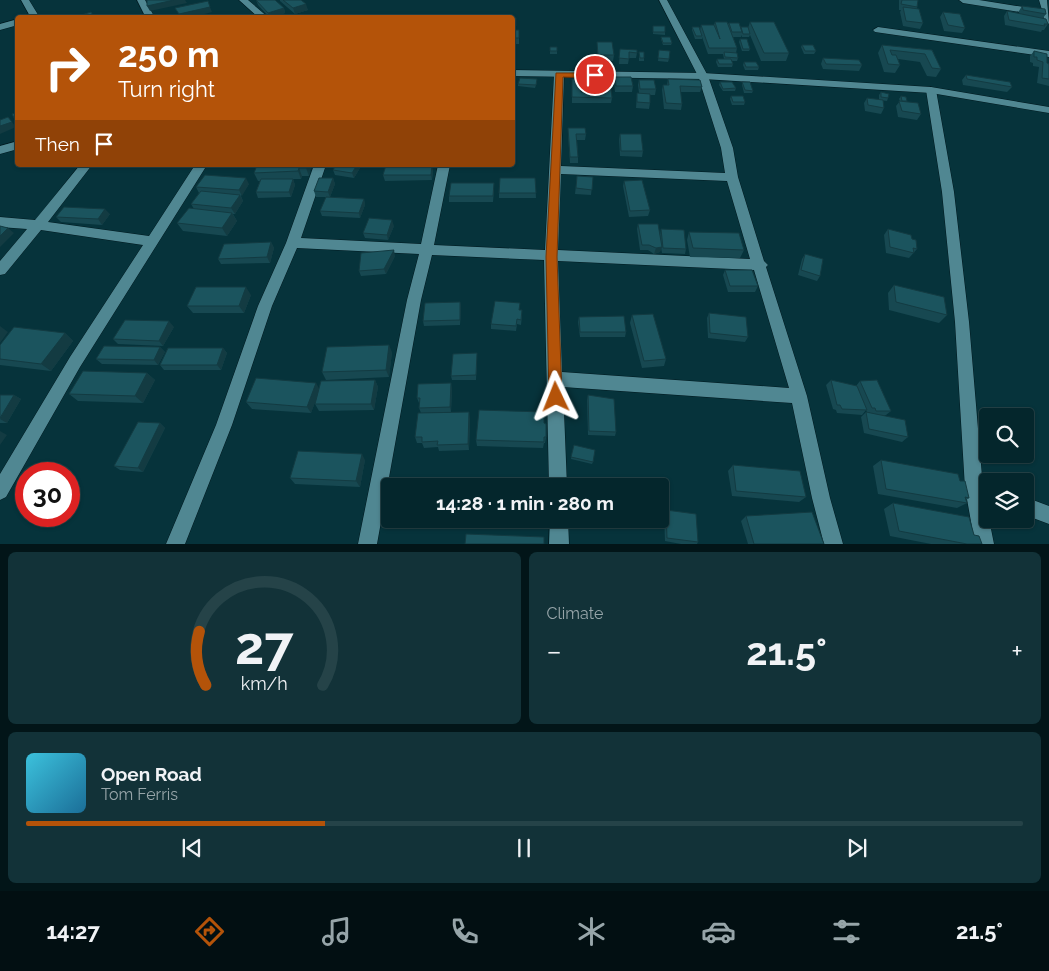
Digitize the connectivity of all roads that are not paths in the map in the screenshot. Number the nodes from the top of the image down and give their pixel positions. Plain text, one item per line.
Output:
1 (25, 0) edge
2 (141, 0) edge
3 (243, 0) edge
4 (663, 0) edge
5 (963, 0) edge
6 (1043, 0) edge
7 (34, 15) edge
8 (149, 15) edge
9 (261, 15) edge
10 (1048, 16) edge
11 (15, 23) edge
12 (0, 27) edge
13 (878, 30) dead end
14 (1049, 54) edge
15 (515, 73) edge
16 (559, 75) junction
17 (703, 76) junction
18 (931, 90) junction
19 (1049, 110) edge
20 (15, 146) edge
21 (0, 150) edge
22 (84, 167) edge
23 (200, 167) edge
24 (319, 167) edge
25 (444, 167) edge
26 (556, 170) junction
27 (732, 177) junction
28 (0, 222) edge
29 (38, 225) junction
30 (152, 241) junction
31 (293, 243) junction
32 (427, 248) junction
33 (551, 257) junction
34 (760, 265) junction
35 (0, 270) edge
36 (555, 379) junction
37 (799, 396) junction
38 (979, 473) edge
39 (558, 478) edge
40 (0, 491) edge
41 (1034, 509) edge
42 (1049, 515) edge
43 (559, 528) edge
44 (984, 528) edge
45 (175, 544) edge
46 (367, 544) edge
47 (559, 544) edge
48 (834, 544) edge
49 (985, 544) edge

1 - 7 street
2 - 8 street
3 - 9 street
4 - 17 street
5 - 10 street
6 - 10 street
11 - 12 street
13 - 14 street
15 - 16 street
16 - 17 street
16 - 26 street
17 - 18 street
17 - 27 street
18 - 19 street
18 - 38 street
20 - 21 street
22 - 29 street
23 - 30 street
24 - 31 street
25 - 32 street
26 - 27 street
26 - 33 street
27 - 34 street
28 - 29 street
29 - 30 street
29 - 35 street
30 - 40 street
31 - 32 street
31 - 45 street
32 - 33 street
32 - 46 street
33 - 34 street
33 - 36 street
34 - 37 street
36 - 37 street
36 - 39 street
37 - 48 street
41 - 42 street
43 - 47 street
44 - 49 street

